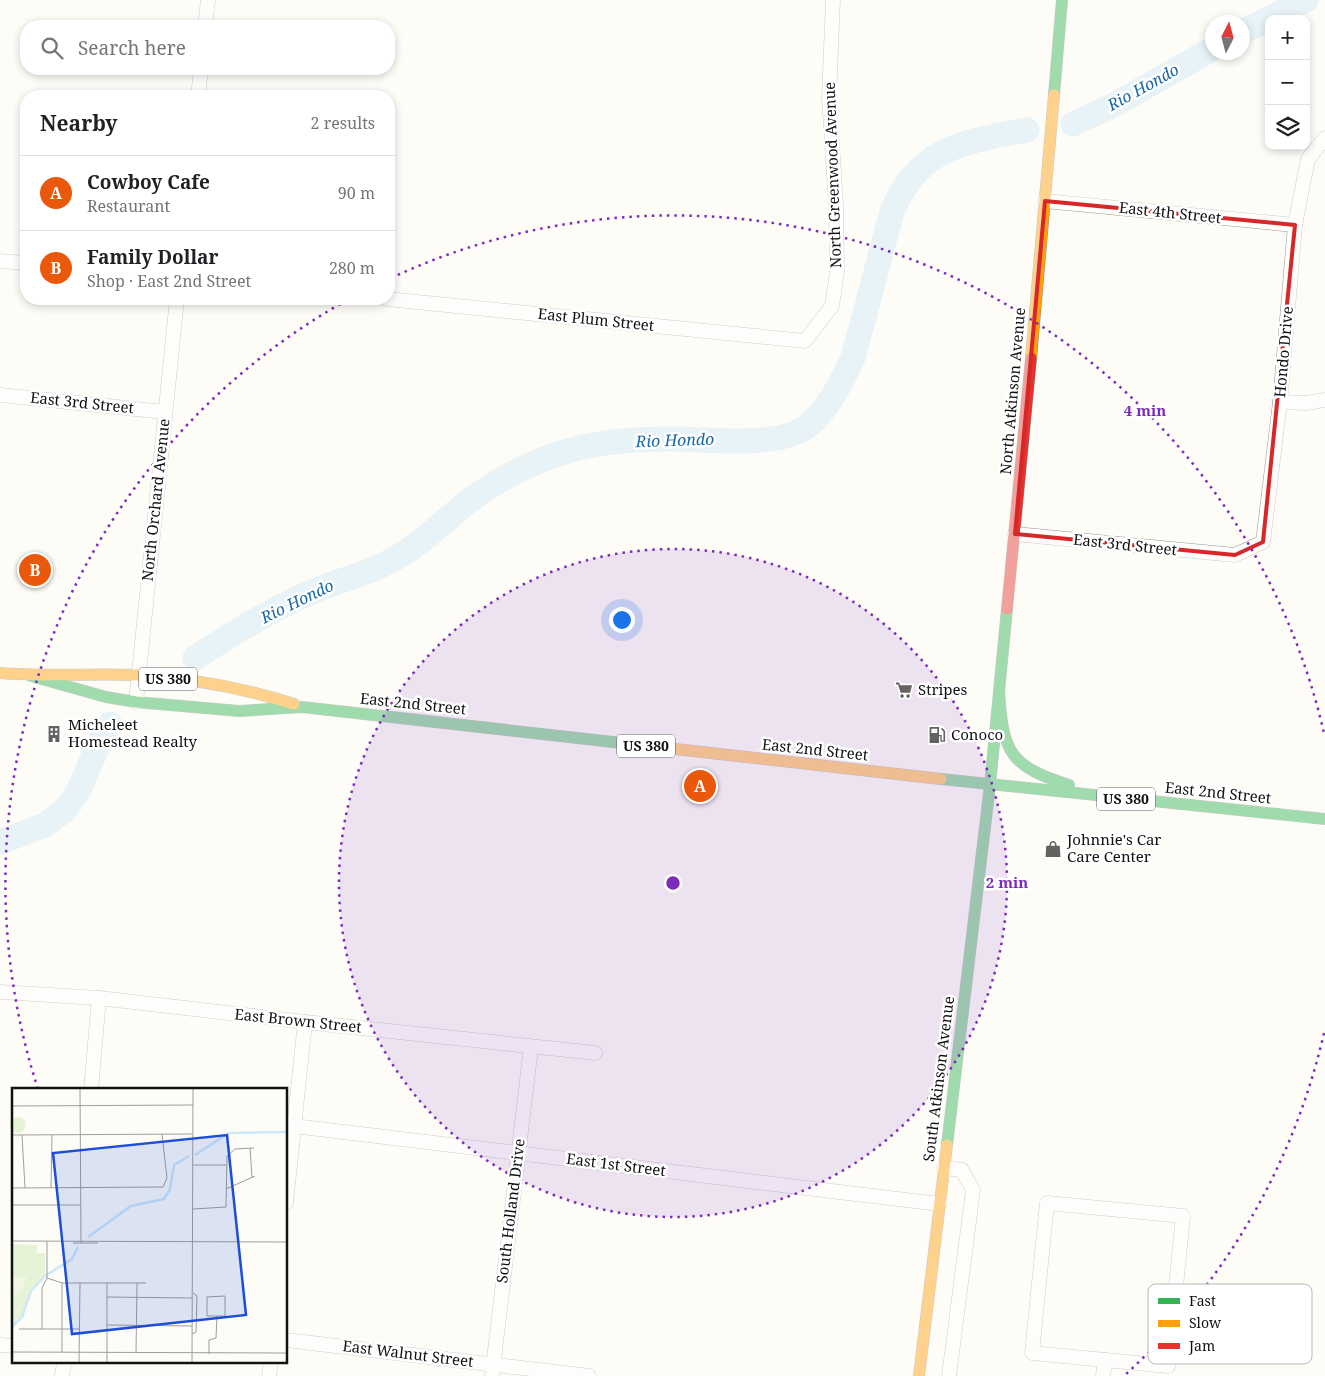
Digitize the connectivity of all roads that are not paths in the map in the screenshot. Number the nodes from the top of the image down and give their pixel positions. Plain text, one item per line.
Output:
1 (208, 0) edge
2 (833, 0) edge
3 (1062, 0) edge
4 (206, 20) edge
5 (200, 75) edge
6 (199, 90) edge
7 (1325, 138) edge
8 (1045, 200) junction
9 (1295, 225) junction
10 (0, 260) edge
11 (20, 262) edge
12 (395, 300) edge
13 (175, 305) edge
14 (805, 341) joint
15 (0, 395) edge
16 (1325, 400) edge
17 (1280, 402) junction
18 (165, 412) junction
19 (1015, 534) junction
20 (1236, 555) joint
21 (0, 673) edge
22 (31, 676) junction
23 (138, 676) junction
24 (999, 690) junction
25 (136, 702) junction
26 (302, 707) junction
27 (990, 785) junction
28 (1110, 798) junction
29 (1325, 819) edge
30 (0, 992) edge
31 (100, 998) junction
32 (305, 1022) junction
33 (531, 1046) junction
34 (595, 1053) dead end
35 (90, 1088) edge
36 (294, 1126) junction
37 (518, 1154) junction
38 (944, 1168) junction
39 (288, 1184) edge
40 (939, 1204) junction
41 (1176, 1284) edge
42 (288, 1340) edge
43 (1105, 1360) junction
44 (1168, 1364) edge
45 (492, 1370) edge
46 (589, 1376) edge
47 (919, 1376) edge
48 (950, 1376) edge
49 (1103, 1376) edge

1 - 4 street
2 - 14 street, North Greenwood Avenue
3 - 8 main road, North Atkinson Avenue
5 - 6 street
7 - 9 street, Hondo Drive
8 - 9 street, East 4th Street
8 - 19 main road, North Atkinson Avenue
9 - 17 street, Hondo Drive
10 - 11 street
12 - 14 street, East Plum Street
13 - 18 street, North Orchard Avenue
15 - 18 street, East 3rd Street
16 - 17 street
17 - 20 street, Hondo Drive
18 - 23 street, North Orchard Avenue
19 - 20 street, East 3rd Street
19 - 24 main road, North Atkinson Avenue
21 - 22 main road, East 2nd Street / US 380
22 - 23 main road, East 2nd Street / US 380
22 - 25 main road, East 2nd Street / US 380
23 - 25 street, North Orchard Avenue
23 - 26 main road, East 2nd Street / US 380
24 - 27 main road, North Atkinson Avenue
24 - 28 main road
25 - 26 main road, East 2nd Street / US 380
26 - 27 main road, East 2nd Street / US 380
27 - 28 main road, East 2nd Street / US 380
27 - 38 main road, South Atkinson Avenue
28 - 29 main road, East 2nd Street / US 380
30 - 31 street, East Brown Street
31 - 32 street, East Brown Street
31 - 35 street
32 - 33 street, East Brown Street
32 - 36 street
33 - 34 street, East Brown Street
33 - 37 street, South Holland Drive
36 - 37 street, East 1st Street
36 - 39 street
37 - 40 street, East 1st Street
37 - 45 street, South Holland Drive
38 - 40 main road, South Atkinson Avenue
38 - 48 street
40 - 47 main road, South Atkinson Avenue
41 - 43 street
42 - 45 street, East Walnut Street
43 - 44 street
43 - 49 street
45 - 46 street, East Walnut Street

